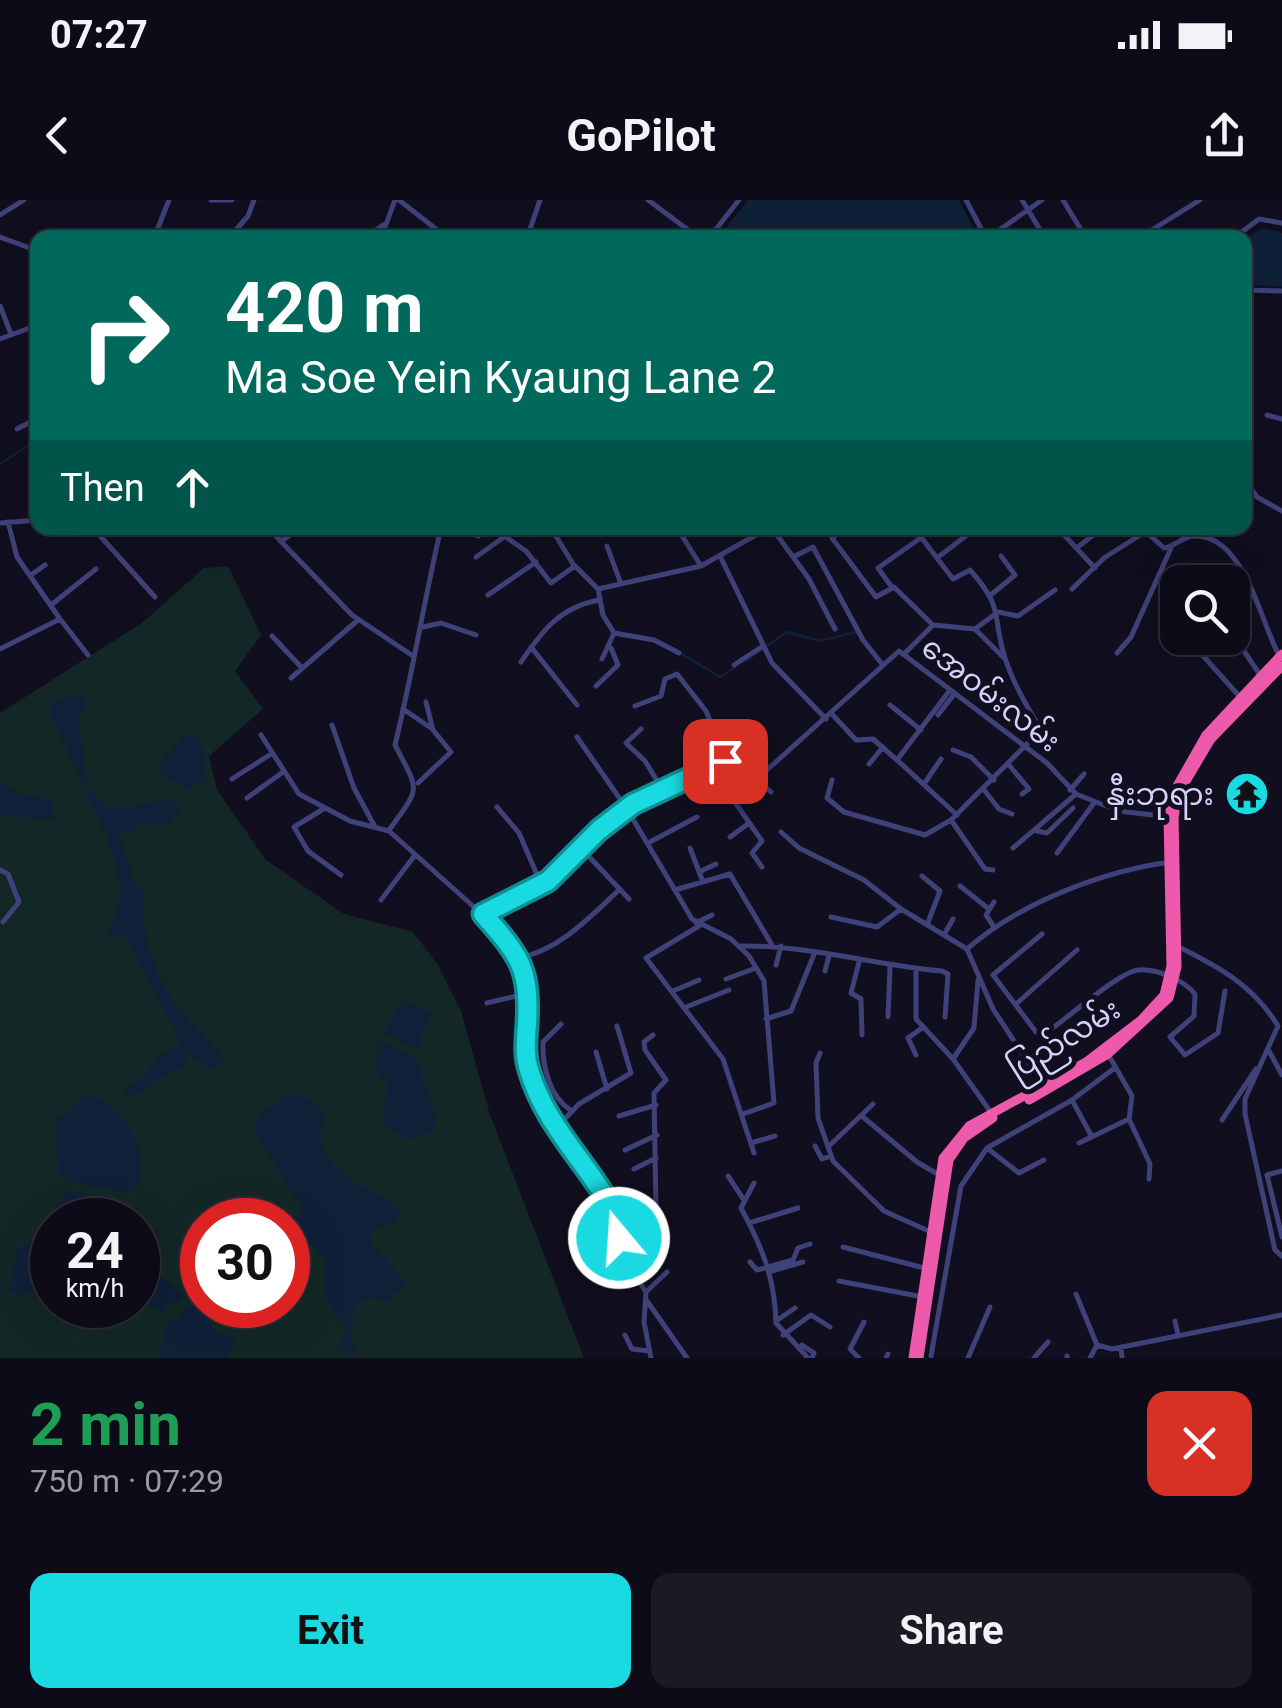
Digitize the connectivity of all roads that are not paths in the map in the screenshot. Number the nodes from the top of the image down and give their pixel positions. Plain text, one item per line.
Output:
1 (24, 200) edge
2 (169, 200) edge
3 (211, 200) edge
4 (232, 200) edge
5 (254, 200) edge
6 (397, 200) edge
7 (540, 200) edge
8 (648, 200) edge
9 (739, 200) edge
10 (966, 200) edge
11 (1022, 200) edge
12 (1042, 200) edge
13 (1063, 200) edge
14 (1200, 200) edge
15 (1028, 210) junction
16 (0, 215) edge
17 (385, 223) junction
18 (1282, 223) edge
19 (157, 230) edge
20 (236, 230) edge
21 (376, 230) edge
22 (383, 230) edge
23 (434, 230) edge
24 (530, 230) edge
25 (688, 230) edge
26 (715, 230) edge
27 (983, 230) edge
28 (999, 230) edge
29 (1040, 230) edge
30 (1081, 230) edge
31 (1152, 230) edge
32 (1245, 230) edge
33 (0, 237) edge
34 (30, 248) edge
35 (1252, 290) edge
36 (1282, 291) edge
37 (0, 306) edge
38 (30, 328) edge
39 (11, 334) junction
40 (0, 339) edge
41 (1267, 414) dead end
42 (1282, 419) edge
43 (30, 422) edge
44 (17, 429) dead end
45 (1252, 490) edge
46 (1282, 512) edge
47 (30, 520) edge
48 (4, 522) edge
49 (98, 535) edge
50 (276, 535) edge
51 (291, 535) edge
52 (438, 535) edge
53 (501, 535) edge
54 (555, 535) edge
55 (681, 535) edge
56 (758, 535) edge
57 (776, 535) edge
58 (836, 535) edge
59 (967, 535) edge
60 (1093, 535) edge
61 (1138, 535) edge
62 (1150, 535) edge
63 (1066, 536) dead end
64 (504, 537) junction
65 (922, 537) joint
66 (282, 541) junction
67 (608, 546) dead end
68 (1076, 548) junction
69 (1171, 548) junction
70 (720, 556) junction
71 (1001, 556) dead end
72 (476, 557) dead end
73 (793, 557) junction
74 (937, 558) junction
75 (536, 562) junction
76 (45, 565) dead end
77 (575, 566) junction
78 (701, 566) junction
79 (1095, 568) junction
80 (96, 569) dead end
81 (30, 576) junction
82 (620, 584) junction
83 (890, 586) junction
84 (598, 589) junction
85 (1072, 589) dead end
86 (1055, 590) dead end
87 (992, 594) junction
88 (488, 595) dead end
89 (155, 596) dead end
90 (599, 600) junction
91 (51, 605) junction
92 (998, 612) junction
93 (60, 618) junction
94 (358, 620) junction
95 (934, 625) junction
96 (423, 627) junction
97 (835, 630) dead end
98 (975, 630) junction
99 (614, 634) junction
100 (476, 635) dead end
101 (272, 636) dead end
102 (531, 647) junction
103 (611, 648) junction
104 (764, 648) junction
105 (0, 649) edge
106 (680, 652) dead end
107 (904, 653) junction
108 (1117, 653) dead end
109 (88, 655) dead end
110 (1203, 655) edge
111 (1247, 655) edge
112 (413, 656) junction
113 (602, 659) dead end
114 (1281, 659) edge
115 (1005, 660) junction
116 (520, 662) dead end
117 (734, 664) dead end
118 (882, 664) junction
119 (302, 668) junction
120 (1260, 675) junction
121 (291, 678) dead end
122 (596, 686) dead end
123 (952, 692) junction
124 (1240, 697) junction
125 (426, 702) dead end
126 (890, 705) dead end
127 (577, 706) dead end
128 (635, 706) dead end
129 (402, 708) junction
130 (938, 715) dead end
131 (829, 717) junction
132 (332, 724) dead end
133 (642, 728) dead end
134 (434, 730) junction
135 (920, 730) junction
136 (260, 736) dead end
137 (577, 737) dead end
138 (883, 747) junction
139 (1026, 748) junction
140 (953, 750) dead end
141 (270, 754) junction
142 (730, 757) junction
143 (941, 759) dead end
144 (897, 760) junction
145 (869, 764) dead end
146 (1008, 765) junction
147 (712, 769) junction
148 (283, 772) junction
149 (1084, 774) dead end
150 (758, 778) junction
151 (232, 779) dead end
152 (832, 780) dead end
153 (994, 780) junction
154 (924, 784) junction
155 (662, 789) junction
156 (415, 790) junction
157 (984, 790) junction
158 (770, 792) dead end
159 (1073, 792) junction
160 (1022, 794) dead end
161 (247, 798) dead end
162 (1094, 803) junction
163 (497, 807) dead end
164 (324, 808) junction
165 (1072, 808) dead end
166 (628, 809) junction
167 (957, 814) junction
168 (1012, 814) dead end
169 (697, 817) dead end
170 (1171, 817) junction
171 (951, 820) junction
172 (749, 824) junction
173 (376, 827) junction
174 (1037, 830) junction
175 (389, 831) junction
176 (781, 832) dead end
177 (730, 837) dead end
178 (648, 843) junction
179 (580, 848) junction
180 (690, 848) dead end
181 (1013, 848) dead end
182 (1057, 853) dead end
183 (415, 855) junction
184 (1170, 862) junction
185 (716, 864) dead end
186 (762, 867) dead end
187 (0, 870) edge
188 (993, 870) dead end
189 (699, 872) junction
190 (341, 874) dead end
191 (922, 876) dead end
192 (702, 882) junction
193 (541, 884) junction
194 (960, 886) dead end
195 (620, 889) junction
196 (675, 890) junction
197 (629, 899) dead end
198 (382, 900) dead end
199 (901, 910) junction
200 (483, 914) junction
201 (712, 915) dead end
202 (831, 917) dead end
203 (953, 920) dead end
204 (3, 922) dead end
205 (698, 925) junction
206 (927, 925) junction
207 (994, 927) junction
208 (944, 933) junction
209 (1042, 934) dead end
210 (772, 945) junction
211 (1173, 945) junction
212 (738, 946) junction
213 (781, 946) junction
214 (967, 949) junction
215 (1077, 950) dead end
216 (815, 952) junction
217 (829, 956) junction
218 (517, 958) junction
219 (859, 962) junction
220 (776, 965) dead end
221 (890, 966) junction
222 (756, 968) junction
223 (916, 969) junction
224 (824, 971) dead end
225 (1172, 978) junction
226 (726, 979) dead end
227 (978, 979) junction
228 (700, 980) dead end
229 (729, 990) dead end
230 (672, 991) junction
231 (1225, 991) dead end
232 (529, 992) junction
233 (487, 1003) dead end
234 (1016, 1004) junction
235 (686, 1007) junction
236 (888, 1017) dead end
237 (945, 1017) dead end
238 (766, 1019) junction
239 (561, 1024) dead end
240 (617, 1026) dead end
241 (922, 1028) junction
242 (653, 1035) dead end
243 (862, 1035) dead end
244 (1268, 1050) junction
245 (596, 1052) dead end
246 (820, 1053) dead end
247 (1108, 1054) junction
248 (916, 1055) dead end
249 (953, 1059) junction
250 (1261, 1063) junction
251 (1116, 1067) junction
252 (1282, 1075) edge
253 (607, 1089) junction
254 (1046, 1089) junction
255 (1072, 1100) junction
256 (872, 1104) dead end
257 (656, 1105) junction
258 (572, 1112) junction
259 (744, 1114) junction
260 (992, 1115) junction
261 (619, 1116) dead end
262 (863, 1116) junction
263 (1129, 1119) junction
264 (1222, 1120) dead end
265 (554, 1129) junction
266 (657, 1135) junction
267 (775, 1136) dead end
268 (1092, 1137) junction
269 (751, 1143) junction
270 (1079, 1143) dead end
271 (815, 1146) dead end
272 (828, 1148) junction
273 (987, 1148) junction
274 (625, 1150) dead end
275 (754, 1153) dead end
276 (831, 1156) junction
277 (656, 1158) junction
278 (1044, 1160) dead end
279 (634, 1169) dead end
280 (1282, 1171) edge
281 (728, 1176) dead end
282 (941, 1176) junction
283 (1149, 1179) dead end
284 (754, 1183) dead end
285 (744, 1200) junction
286 (798, 1208) dead end
287 (616, 1214) junction
288 (644, 1221) junction
289 (1280, 1221) edge
290 (749, 1223) junction
291 (622, 1229) junction
292 (570, 1230) dead end
293 (932, 1233) junction
294 (1282, 1237) edge
295 (810, 1244) dead end
296 (843, 1247) dead end
297 (654, 1254) dead end
298 (1282, 1256) edge
299 (750, 1262) dead end
300 (803, 1262) dead end
301 (928, 1268) junction
302 (770, 1269) junction
303 (667, 1272) dead end
304 (839, 1281) dead end
305 (1076, 1294) dead end
306 (646, 1295) junction
307 (923, 1297) junction
308 (990, 1307) dead end
309 (795, 1308) dead end
310 (1282, 1315) edge
311 (1175, 1320) dead end
312 (776, 1321) junction
313 (864, 1322) dead end
314 (830, 1327) dead end
315 (625, 1335) dead end
316 (784, 1335) junction
317 (1178, 1335) junction
318 (1048, 1342) dead end
319 (802, 1344) dead end
320 (1097, 1345) junction
321 (1121, 1347) junction
322 (650, 1354) edge
323 (916, 1355) edge
324 (933, 1357) edge
325 (687, 1358) edge
326 (810, 1358) edge
327 (859, 1358) edge
328 (968, 1358) edge
329 (1034, 1358) edge
330 (1090, 1358) edge
331 (1122, 1358) edge

1 - 16 street
2 - 19 street
3 - 4 street
5 - 20 street
6 - 17 street
6 - 23 street
7 - 24 street
8 - 25 street
9 - 26 street
10 - 27 street
11 - 15 street
12 - 15 street
13 - 30 street
14 - 31 street
15 - 28 street
15 - 29 street
17 - 21 street
17 - 22 street
18 - 32 street
33 - 34 street
35 - 36 street
37 - 39 street
38 - 39 street
39 - 40 street
41 - 42 street
43 - 44 street
45 - 46 street
47 - 48 street
48 - 81 street
49 - 89 street
50 - 66 street
51 - 66 street
52 - 96 street
53 - 64 street
54 - 77 street
55 - 78 street
56 - 70 street
57 - 73 street
58 - 83 street
59 - 74 street
60 - 68 street
61 - 79 street
62 - 69 street
63 - 68 street
64 - 72 street
64 - 75 street
65 - 74 street
65 - 83 street
66 - 94 street
67 - 82 street
68 - 79 street
69 - 108 street
69 - 114 street
70 - 78 street
70 - 104 street
71 - 87 street
73 - 97 street
73 - 118 street
74 - 87 street
75 - 77 street
75 - 88 street
76 - 81 street
77 - 84 street
78 - 82 street
79 - 85 street
80 - 91 street
81 - 91 street
82 - 84 street
83 - 95 street
84 - 90 street
86 - 92 street
87 - 92 street
90 - 99 street
90 - 102 street
91 - 93 street
92 - 98 street
92 - 115 street
93 - 105 street
93 - 109 street
94 - 112 street
94 - 119 street
95 - 98 street
95 - 107 street
96 - 100 street
96 - 112 street
98 - 115 street
99 - 103 street
99 - 106 street
101 - 119 street
102 - 116 street
102 - 127 street
103 - 113 street
103 - 122 street
104 - 117 street
104 - 131 street
107 - 118 street, အေဝမ်းလမ်း
107 - 123 street, အေဝမ်းလမ်း
110 - 124 street
111 - 120 street
112 - 129 street
114 - 120 highway
114 - 170 highway
115 - 139 street
118 - 131 street, အေဝမ်းလမ်း
119 - 121 street
120 - 124 highway
123 - 130 street
123 - 135 street
123 - 139 street, အေဝမ်းလမ်း
124 - 170 highway
125 - 134 street
126 - 135 street
128 - 142 street
129 - 134 street
129 - 156 street
131 - 138 street
131 - 150 street, အေဝမ်းလမ်း
132 - 173 street
133 - 155 street
134 - 156 street
135 - 144 street
136 - 141 street
137 - 166 street
138 - 144 street
138 - 145 street
139 - 146 street
139 - 159 street, အေဝမ်းလမ်း
140 - 153 street
141 - 148 street
141 - 151 street
142 - 147 street
142 - 150 street
143 - 154 street
144 - 154 street
146 - 153 street
146 - 160 street
147 - 155 street
147 - 172 street
148 - 161 street
148 - 164 street
149 - 159 street
150 - 158 street
152 - 171 street
153 - 157 street
154 - 167 street
155 - 166 street
156 - 175 street
157 - 167 street
157 - 168 street
159 - 162 street, အေဝမ်းလမ်း
159 - 174 street
162 - 170 street, အေဝမ်းလမ်း
162 - 182 street
163 - 193 street
164 - 173 street
164 - 190 street
165 - 174 street
166 - 178 street
166 - 179 street
167 - 171 street
169 - 178 street
170 - 184 highway
171 - 188 street
172 - 177 street
172 - 186 street
173 - 175 street
174 - 181 street
175 - 183 street
176 - 199 street
178 - 196 street
179 - 193 street
179 - 195 street
180 - 189 street
183 - 198 street
183 - 200 street
184 - 207 street
184 - 211 highway
185 - 189 street
187 - 204 street
189 - 192 street
191 - 206 street
192 - 196 street
192 - 210 street
193 - 200 street
194 - 207 street
195 - 197 street
195 - 218 street
196 - 205 street
199 - 202 street
199 - 206 street
200 - 218 street
201 - 205 street
203 - 208 street
205 - 212 street
205 - 230 street
206 - 208 street
207 - 214 street
208 - 214 street
209 - 234 street
210 - 212 street
210 - 213 street
211 - 225 highway
211 - 244 street
212 - 222 street
213 - 216 street
213 - 220 street
214 - 227 street
215 - 234 street
216 - 217 street
216 - 238 street
217 - 219 street
217 - 224 street
218 - 232 street
219 - 221 street
219 - 243 street
221 - 223 street
221 - 236 street
222 - 226 street
222 - 238 street
223 - 237 street
223 - 241 street
225 - 231 street
225 - 234 street
225 - 247 highway, ပြည်လမ်း
225 - 254 highway, ပြည်လမ်း
227 - 249 street
227 - 254 street
228 - 230 street
229 - 235 street
230 - 235 street
232 - 233 street
232 - 265 street
235 - 259 street
238 - 259 street
239 - 258 street
240 - 253 street
241 - 248 street
241 - 249 street
242 - 257 street
244 - 250 street
244 - 252 street
245 - 253 street
246 - 272 street
247 - 251 street
247 - 254 highway, ပြည်လမ်း
249 - 260 street
250 - 264 street
250 - 298 street
251 - 255 street
251 - 263 street
253 - 258 street
254 - 260 highway, ပြည်လမ်း
255 - 268 street
255 - 273 street
256 - 262 street
257 - 261 street
257 - 266 street
258 - 265 street
259 - 269 street
260 - 282 highway, ပြည်လမ်း
262 - 272 street
262 - 282 street
263 - 268 street
263 - 283 street
265 - 287 street
266 - 274 street
266 - 277 street
267 - 269 street
268 - 270 street
269 - 275 street
271 - 276 street
272 - 276 street
273 - 278 street
273 - 324 street
276 - 293 street
277 - 279 street
277 - 288 street
280 - 289 street
281 - 285 street
282 - 293 highway, ပြည်လမ်း
284 - 285 street
285 - 290 street
286 - 290 street
287 - 291 street
287 - 292 street
288 - 291 street
288 - 297 street
289 - 294 street
290 - 302 street
291 - 306 street
293 - 301 highway, ပြည်လမ်း
295 - 302 street
296 - 301 street
299 - 302 street
300 - 302 street
301 - 307 highway, ပြည်လမ်း
302 - 312 street
303 - 306 street
304 - 307 street
305 - 320 street
306 - 322 street
306 - 325 street
307 - 323 highway, ပြည်လမ်း
308 - 328 street
309 - 312 street
310 - 317 street
311 - 317 street
312 - 316 street
313 - 327 street
314 - 316 street
315 - 322 street
316 - 326 street
317 - 321 street
318 - 329 street
319 - 326 street
320 - 321 street
320 - 330 street
321 - 331 street
323 - 324 street

